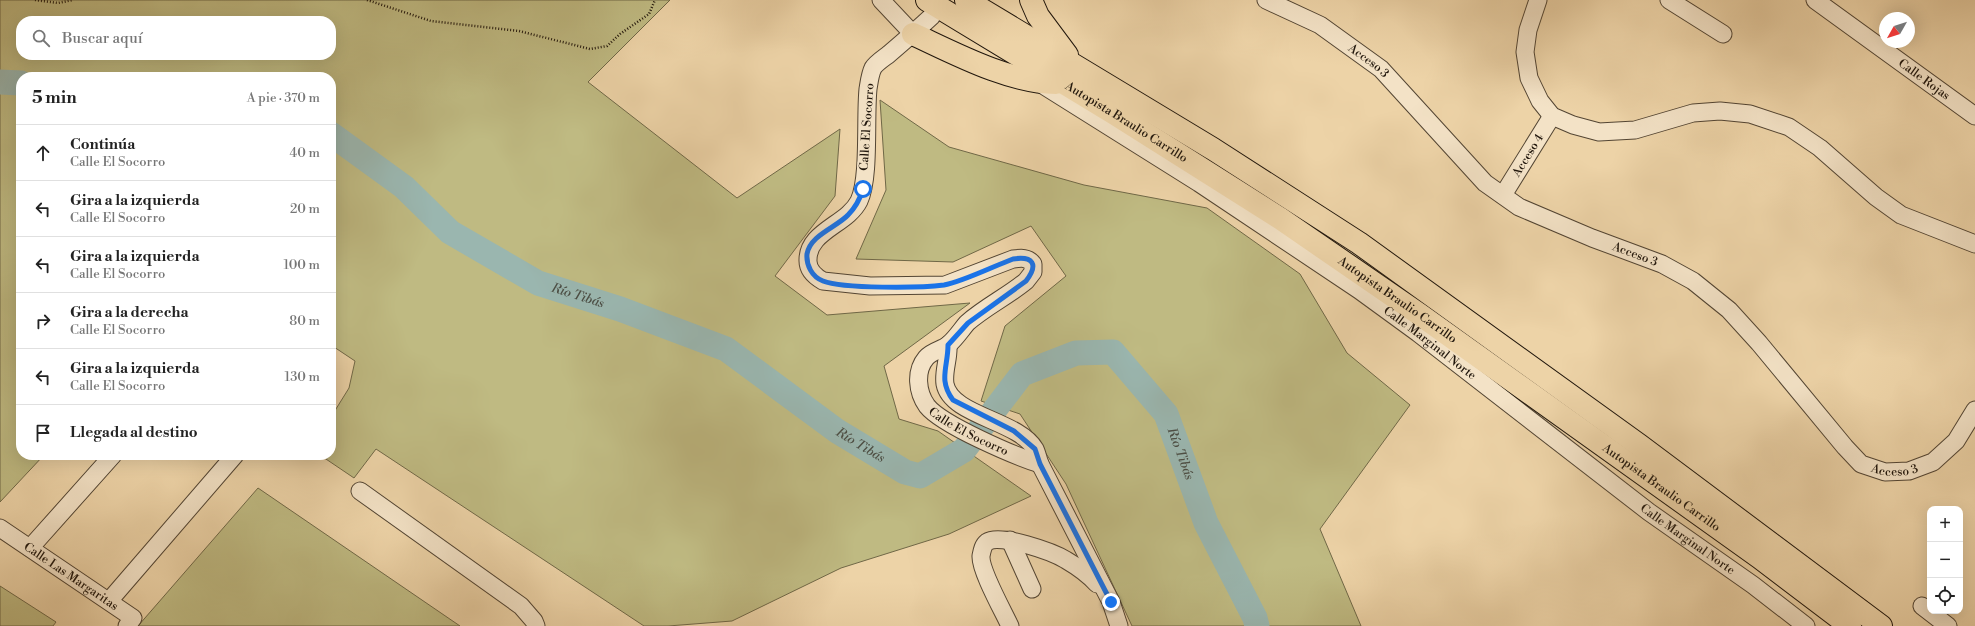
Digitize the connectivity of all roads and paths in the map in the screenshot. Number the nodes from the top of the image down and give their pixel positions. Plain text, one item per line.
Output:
1 (35, 0) edge
2 (73, 0) edge
3 (367, 0) edge
4 (655, 0) edge
5 (881, 0) edge
6 (966, 0) edge
7 (1030, 0) edge
8 (1266, 0) edge
9 (1538, 0) edge
10 (1669, 0) edge
11 (1816, 0) edge
12 (930, 8) edge
13 (913, 34) junction
14 (1723, 34) dead end
15 (1074, 64) junction
16 (1038, 82) junction
17 (1062, 83) junction
18 (1552, 116) junction
19 (1975, 116) edge
20 (1504, 195) junction
21 (1975, 244) edge
22 (948, 345) junction
23 (1975, 410) edge
24 (109, 460) edge
25 (231, 460) edge
26 (1040, 464) junction
27 (360, 491) dead end
28 (0, 528) edge
29 (1010, 540) junction
30 (30, 548) junction
31 (1032, 589) dead end
32 (109, 601) junction
33 (1111, 602) junction
34 (1922, 606) dead end
35 (127, 626) edge
36 (536, 626) edge
37 (1010, 626) edge
38 (1119, 626) edge
39 (1806, 626) edge
40 (1850, 626) edge
41 (1881, 626) edge
42 (1948, 626) edge

1 - 2 path
3 - 4 path
5 - 13 street
6 - 15 highway, Autopista Braulio Carrillo
7 - 15 highway
8 - 20 street, Acceso 3
9 - 18 street
10 - 14 street
11 - 19 street, Calle Rojas
12 - 13 street, Calle El Socorro
12 - 17 highway, Autopista Braulio Carrillo
13 - 16 highway
13 - 22 street, Calle El Socorro
15 - 17 highway
15 - 41 highway, Autopista Braulio Carrillo
16 - 17 highway
16 - 39 street, Calle Marginal Norte
17 - 40 highway, Autopista Braulio Carrillo
18 - 20 street, Acceso 4
18 - 21 street
20 - 23 street, Acceso 3
22 - 26 street, Calle El Socorro
22 - 26 street, Calle El Socorro
24 - 30 street
25 - 32 street
26 - 33 street, Calle El Socorro
27 - 36 street
28 - 30 street, Calle Las Margaritas
29 - 31 street
29 - 33 street
29 - 37 street
30 - 32 street, Calle Las Margaritas
32 - 35 street, Calle Las Margaritas
33 - 38 street, Calle El Socorro
34 - 42 street

